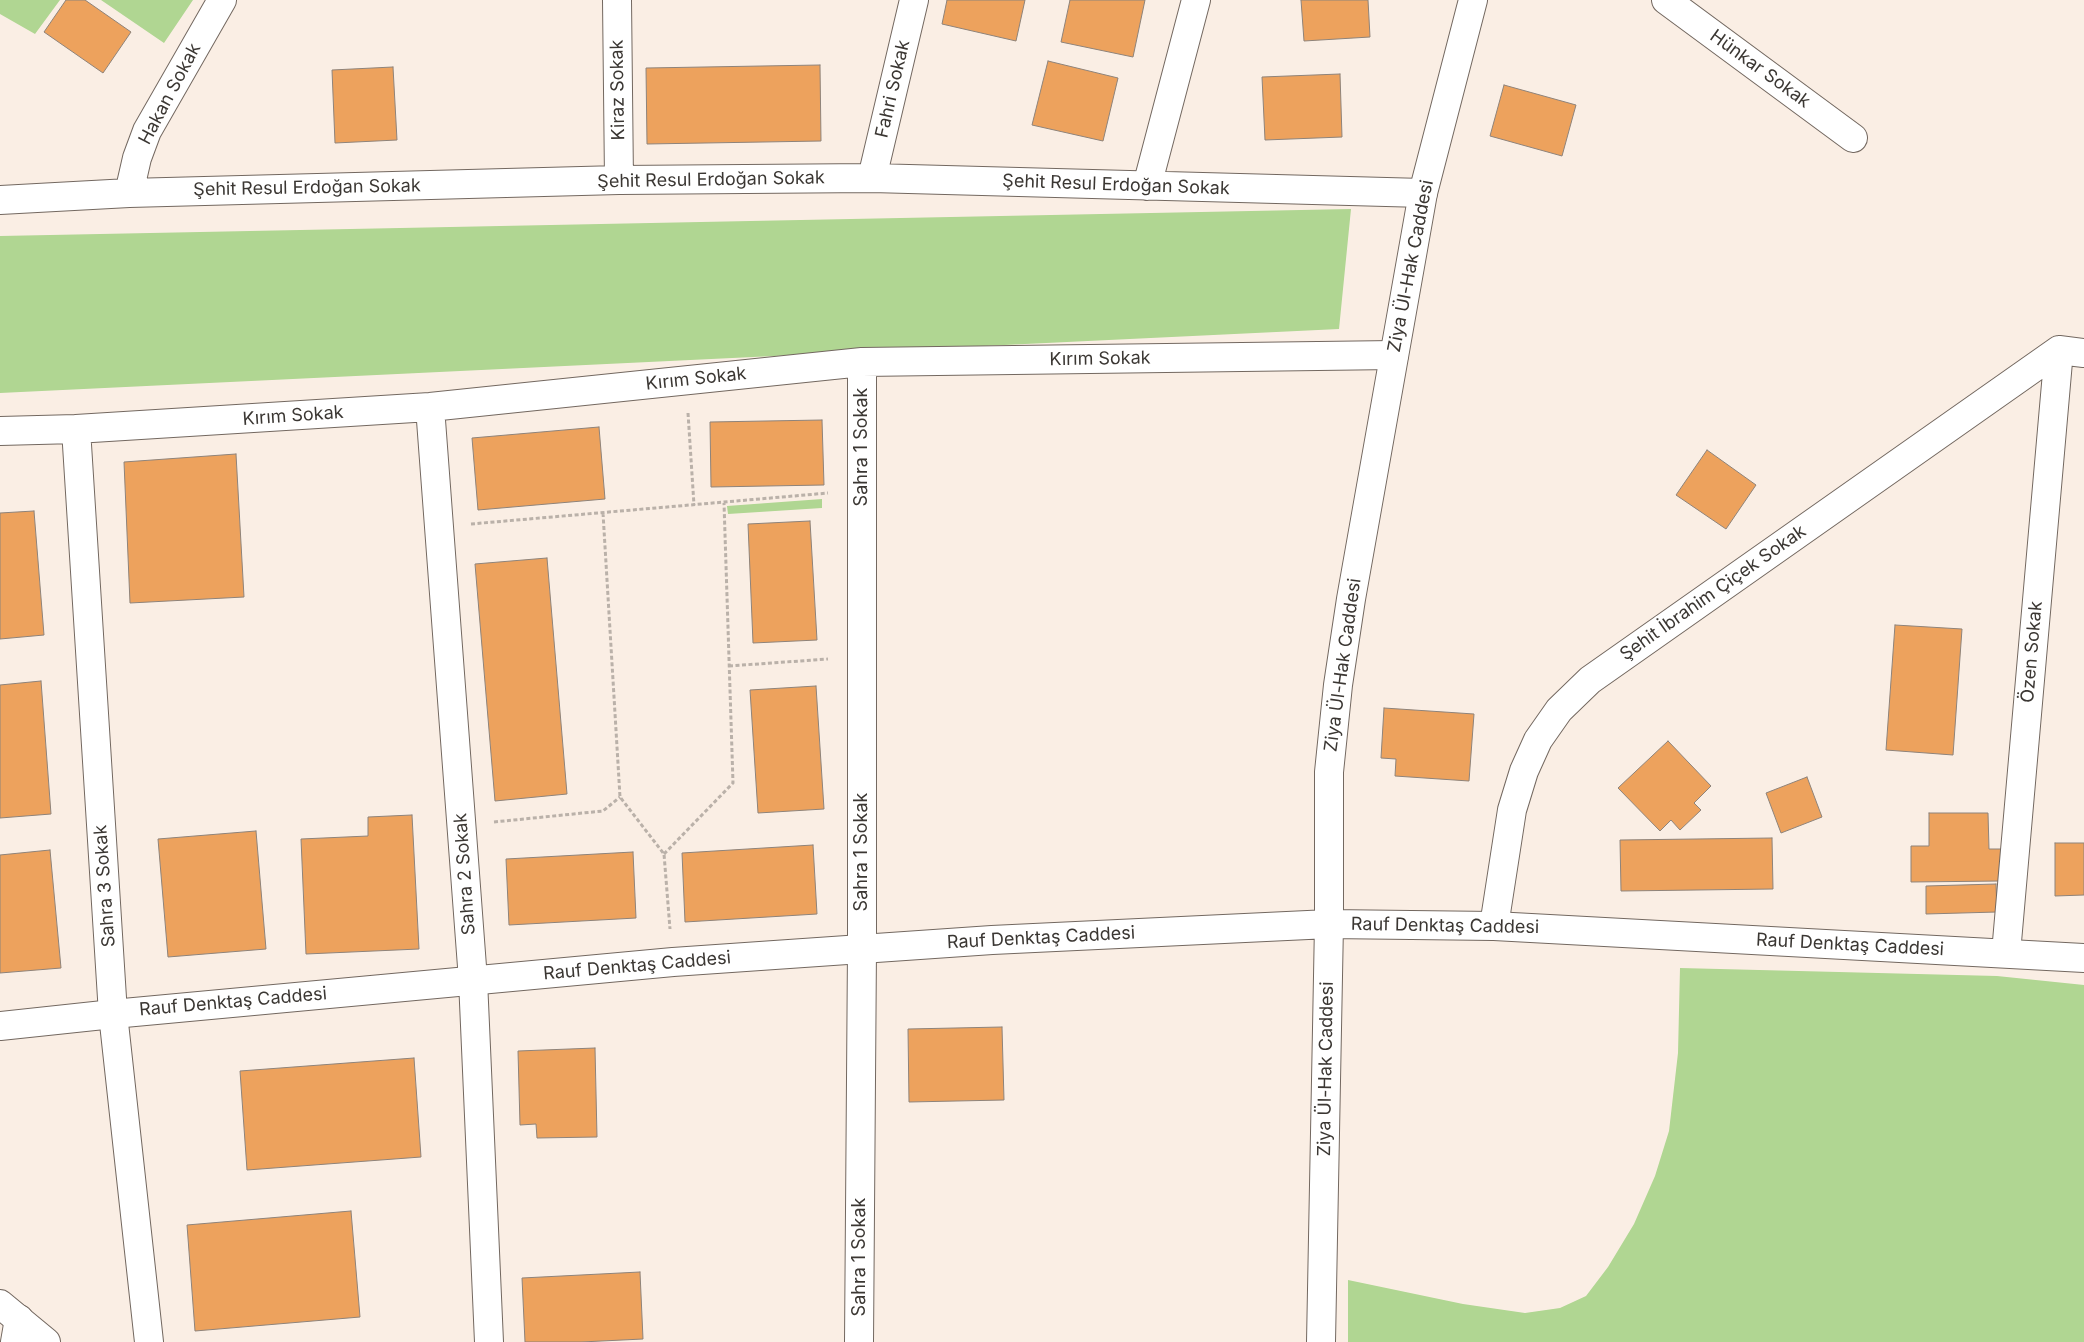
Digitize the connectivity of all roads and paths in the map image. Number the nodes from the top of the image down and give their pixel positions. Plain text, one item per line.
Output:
1 (222, 0) edge
2 (616, 0) edge
3 (914, 0) edge
4 (1196, 0) edge
5 (1474, 0) edge
6 (1666, 0) edge
7 (1853, 138) dead end
8 (872, 178) junction
9 (620, 180) junction
10 (1147, 186) junction
11 (129, 193) junction
12 (1423, 193) junction
13 (0, 200) edge
14 (2071, 351) edge
15 (1394, 355) junction
16 (862, 362) junction
17 (685, 380) junction
18 (430, 407) junction
19 (76, 429) junction
20 (0, 431) edge
21 (862, 491) junction
22 (724, 503) junction
23 (694, 505) junction
24 (603, 513) junction
25 (440, 528) junction
26 (861, 656) junction
27 (729, 666) junction
28 (620, 797) junction
29 (462, 825) junction
30 (664, 854) junction
31 (1329, 924) junction
32 (1494, 926) junction
33 (862, 948) junction
34 (2006, 953) junction
35 (2084, 958) edge
36 (673, 962) junction
37 (473, 980) junction
38 (113, 1014) junction
39 (0, 1026) edge
40 (11, 1322) edge
41 (46, 1342) edge
42 (149, 1342) edge
43 (489, 1342) edge
44 (859, 1342) edge
45 (1321, 1342) edge

1 - 11 street, Hakan Sokak
2 - 9 street, Kiraz Sokak
3 - 8 street, Fahri Sokak
4 - 10 street
5 - 12 street, Ziya Ül-Hak Caddesi
6 - 7 street, Hünkar Sokak
8 - 9 street, Şehit Resul Erdoğan Sokak
8 - 10 street, Şehit Resul Erdoğan Sokak
9 - 11 street, Şehit Resul Erdoğan Sokak
10 - 12 street, Şehit Resul Erdoğan Sokak
11 - 13 street, Şehit Resul Erdoğan Sokak
12 - 15 street, Ziya Ül-Hak Caddesi
14 - 32 street, Şehit İbrahim Çiçek Sokak
14 - 34 street, Özen Sokak
15 - 16 street, Kırım Sokak
15 - 31 street, Ziya Ül-Hak Caddesi
16 - 17 street, Kırım Sokak
16 - 21 street, Sahra 1 Sokak
17 - 18 street, Kırım Sokak
17 - 23 path
18 - 19 street, Kırım Sokak
18 - 25 street, Sahra 2 Sokak
19 - 20 street, Kırım Sokak
19 - 38 street, Sahra 3 Sokak
21 - 22 path
21 - 26 street, Sahra 1 Sokak
22 - 23 path
22 - 27 path
23 - 24 path
24 - 25 path
24 - 28 path
25 - 29 street, Sahra 2 Sokak
26 - 27 path
26 - 33 street, Sahra 1 Sokak
27 - 30 path
28 - 29 path
28 - 30 path
29 - 37 street, Sahra 2 Sokak
30 - 36 path
31 - 32 street, Rauf Denktaş Caddesi
31 - 33 street, Rauf Denktaş Caddesi
31 - 45 street, Ziya Ül-Hak Caddesi
32 - 34 street, Rauf Denktaş Caddesi
33 - 36 street, Rauf Denktaş Caddesi
33 - 44 street, Sahra 1 Sokak
34 - 35 street, Rauf Denktaş Caddesi
36 - 37 street, Rauf Denktaş Caddesi
37 - 38 street, Rauf Denktaş Caddesi
37 - 43 street, Sahra 2 Sokak
38 - 39 street, Rauf Denktaş Caddesi
38 - 42 street, Sahra 3 Sokak
40 - 41 street

